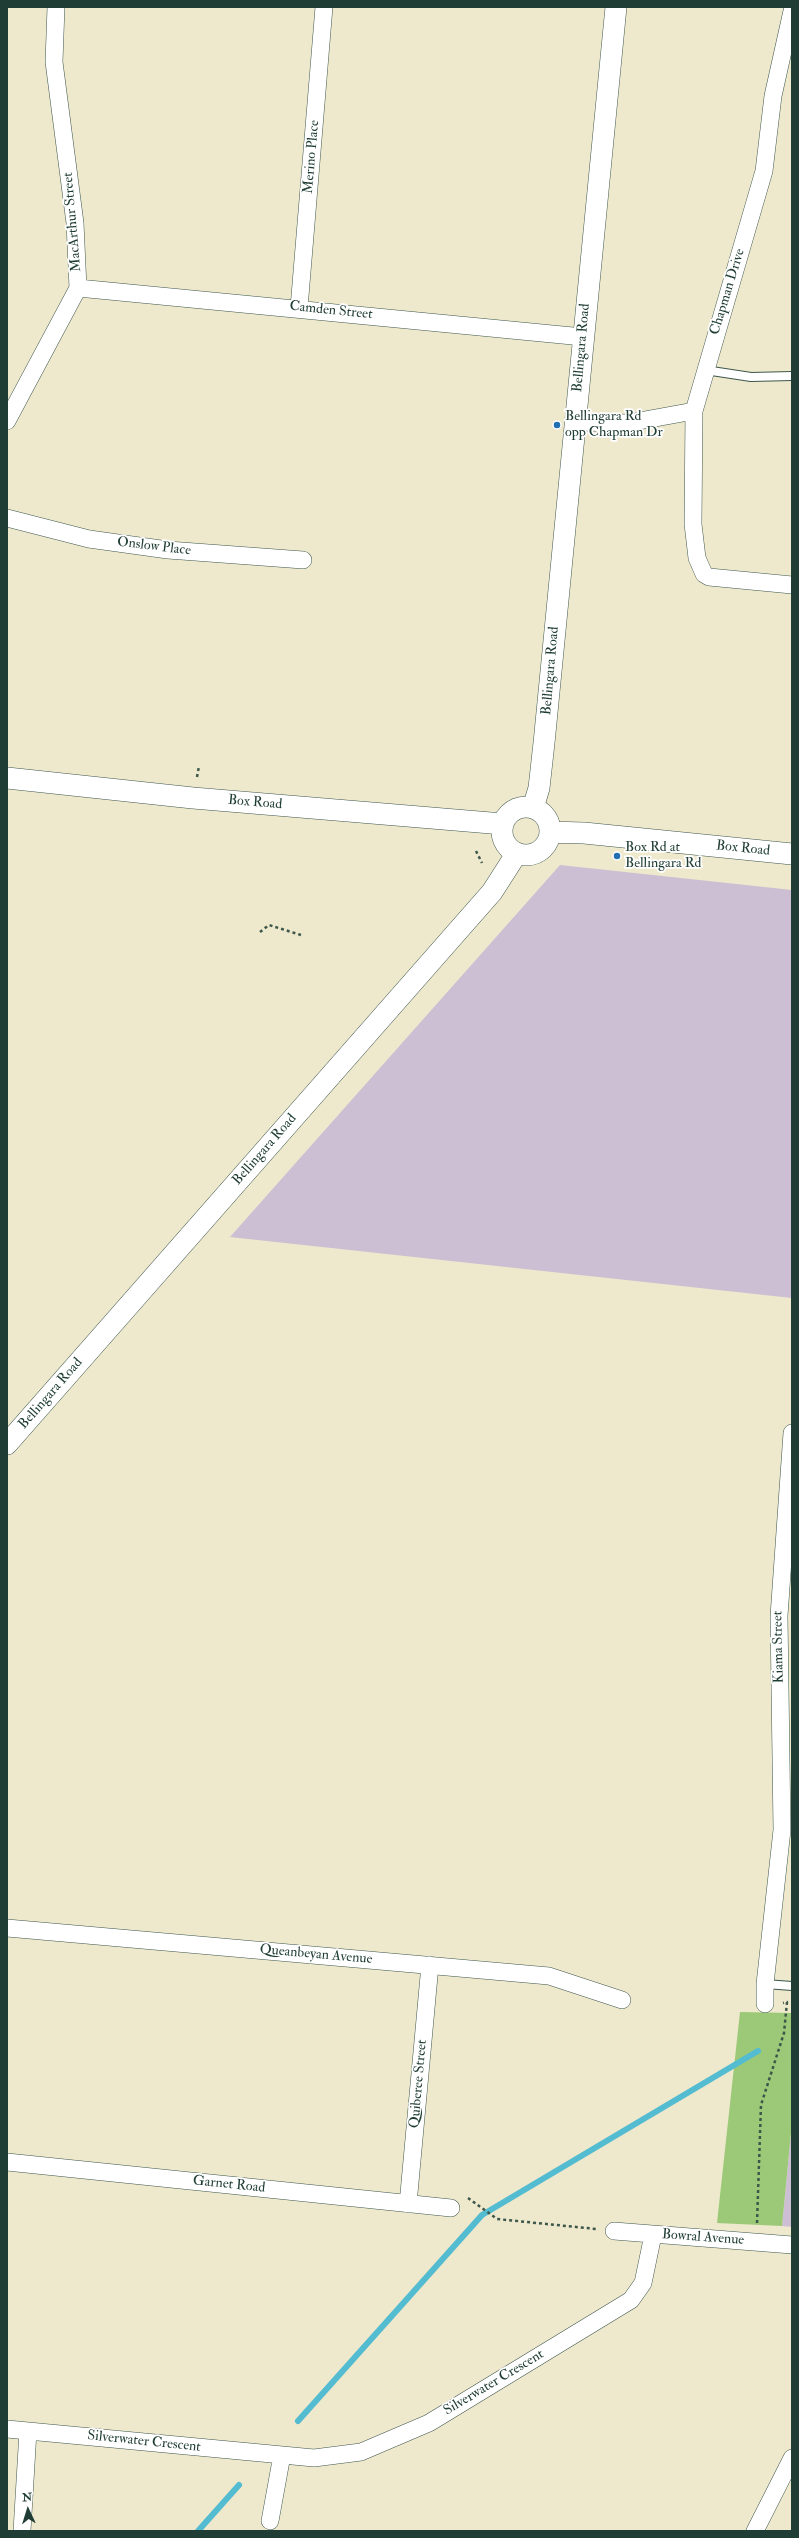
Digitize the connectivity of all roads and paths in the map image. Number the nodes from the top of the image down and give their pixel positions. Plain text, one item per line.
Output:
1 (56, 7) edge
2 (324, 7) edge
3 (616, 7) edge
4 (792, 11) edge
5 (789, 44) edge
6 (78, 288) junction
7 (299, 308) junction
8 (583, 337) junction
9 (705, 370) junction
10 (792, 376) edge
11 (694, 411) junction
12 (7, 421) edge
13 (575, 422) junction
14 (7, 518) edge
15 (303, 560) dead end
16 (792, 584) edge
17 (7, 778) edge
18 (533, 808) junction
19 (502, 824) junction
20 (550, 832) junction
21 (476, 851) dead end
22 (517, 853) junction
23 (792, 854) edge
24 (482, 863) dead end
25 (260, 932) dead end
26 (301, 935) dead end
27 (792, 1433) edge
28 (7, 1444) edge
29 (789, 1497) edge
30 (7, 1928) edge
31 (430, 1965) junction
32 (764, 1984) junction
33 (792, 1986) edge
34 (622, 2000) dead end
35 (765, 2004) joint
36 (7, 2162) edge
37 (468, 2198) dead end
38 (408, 2204) junction
39 (451, 2208) dead end
40 (614, 2231) joint
41 (653, 2235) junction
42 (756, 2242) junction
43 (792, 2245) edge
44 (7, 2429) edge
45 (28, 2431) junction
46 (282, 2455) junction
47 (792, 2458) edge
48 (270, 2521) dead end
49 (22, 2531) edge
50 (755, 2531) edge

1 - 6 street, MacArthur Street
2 - 7 street, Merino Place
3 - 8 street, Bellingara Road
4 - 5 street, Chapman Drive
5 - 9 street, Chapman Drive
6 - 7 street, Camden Street
6 - 12 street, MacArthur Street
7 - 8 street, Camden Street
8 - 13 street, Bellingara Road
9 - 10 lane
9 - 11 street, Chapman Drive
11 - 13 street
11 - 16 street, Chapman Drive
13 - 18 street, Bellingara Road
14 - 15 street, Onslow Place
17 - 19 street, Box Road
18 - 19 street
18 - 20 street
19 - 22 street
20 - 22 street
20 - 23 street, Box Road
21 - 24 path
22 - 28 street, Bellingara Road
25 - 26 path
27 - 29 street, Kiama Street
29 - 32 street, Kiama Street
30 - 31 street, Queanbeyan Avenue
31 - 34 street, Queanbeyan Avenue
31 - 38 street, Quiberee Street
32 - 33 lane
32 - 35 street, Kiama Street
35 - 42 path
36 - 38 street, Garnet Road
37 - 40 path
38 - 39 street, Garnet Road
40 - 41 street, Bowral Avenue
41 - 42 street, Bowral Avenue
41 - 46 street, Silverwater Crescent
42 - 43 street, Bowral Avenue
44 - 45 street, Silverwater Crescent
45 - 46 street, Silverwater Crescent
45 - 49 street
46 - 48 street
47 - 50 street

